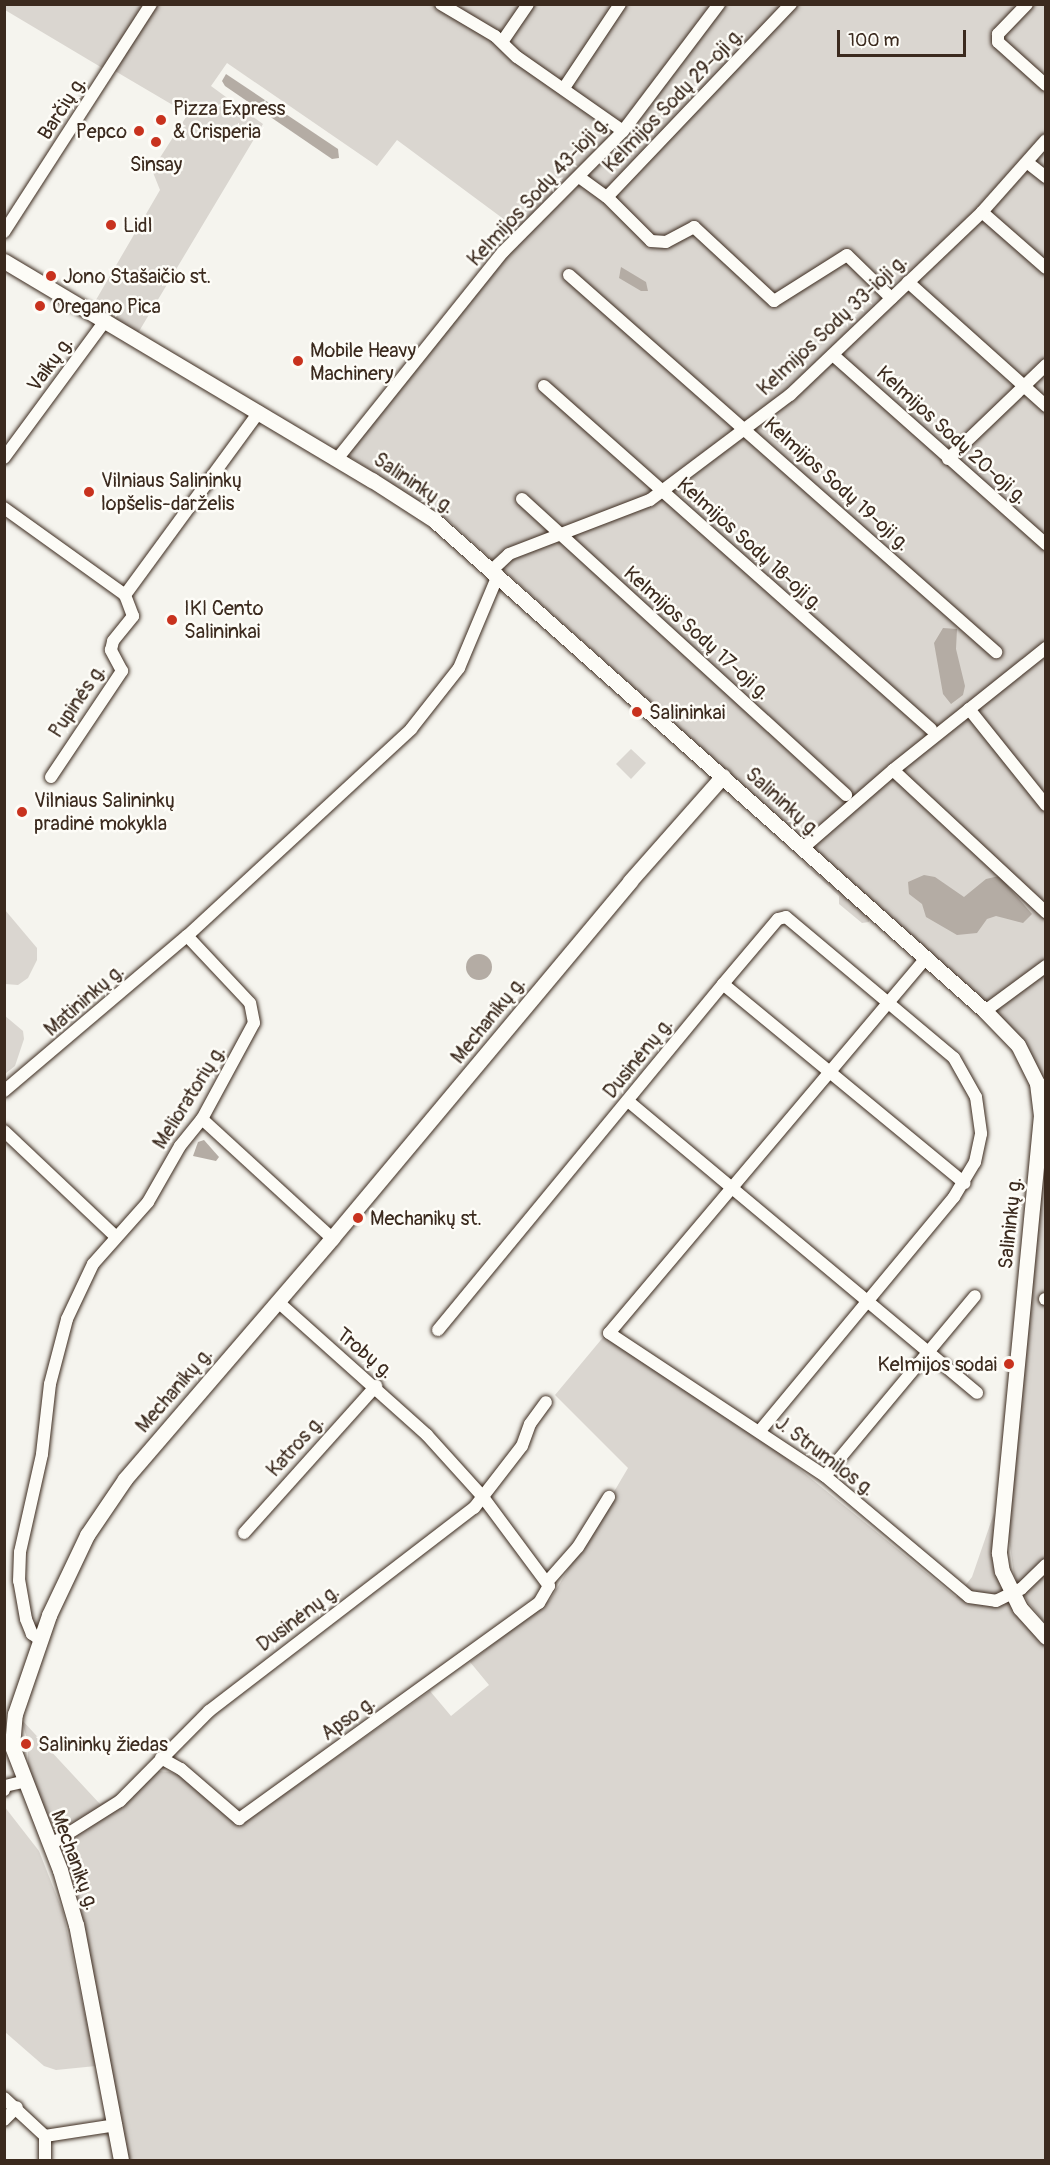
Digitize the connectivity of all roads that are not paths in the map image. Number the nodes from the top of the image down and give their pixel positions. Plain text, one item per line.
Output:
1 (151, 4) edge
2 (441, 4) edge
3 (528, 4) edge
4 (620, 4) edge
5 (719, 4) edge
6 (791, 4) edge
7 (1027, 4) edge
8 (502, 42) junction
9 (1046, 85) edge
10 (564, 88) junction
11 (623, 131) junction
12 (1046, 140) edge
13 (1028, 163) junction
14 (579, 177) junction
15 (1046, 177) edge
16 (607, 197) junction
17 (982, 212) junction
18 (4, 232) edge
19 (4, 261) edge
20 (1046, 268) edge
21 (569, 275) dead end
22 (908, 282) junction
23 (891, 298) junction
24 (105, 321) junction
25 (833, 355) junction
26 (1046, 364) edge
27 (544, 386) dead end
28 (1023, 386) junction
29 (1046, 406) edge
30 (259, 412) junction
31 (745, 428) junction
32 (4, 458) edge
33 (337, 459) junction
34 (948, 459) junction
35 (662, 490) junction
36 (522, 499) dead end
37 (4, 508) edge
38 (560, 535) junction
39 (1046, 544) edge
40 (495, 572) junction
41 (125, 595) junction
42 (1045, 649) edge
43 (996, 652) dead end
44 (969, 709) junction
45 (931, 729) dead end
46 (893, 770) junction
47 (723, 776) junction
48 (51, 777) dead end
49 (846, 795) dead end
50 (1046, 804) edge
51 (803, 848) junction
52 (1046, 912) edge
53 (187, 936) junction
54 (926, 958) junction
55 (1046, 966) edge
56 (723, 984) junction
57 (889, 1001) junction
58 (985, 1011) junction
59 (829, 1072) junction
60 (4, 1091) edge
61 (628, 1101) junction
62 (202, 1119) junction
63 (4, 1131) edge
64 (964, 1183) junction
65 (732, 1188) junction
66 (116, 1237) junction
67 (332, 1238) junction
68 (975, 1296) dead end
69 (278, 1302) junction
70 (867, 1302) junction
71 (438, 1330) dead end
72 (928, 1352) junction
73 (376, 1386) junction
74 (977, 1393) dead end
75 (546, 1402) dead end
76 (760, 1431) junction
77 (825, 1476) junction
78 (483, 1497) junction
79 (609, 1497) dead end
80 (244, 1533) dead end
81 (1046, 1565) edge
82 (548, 1581) junction
83 (1012, 1594) junction
84 (1046, 1637) edge
85 (39, 1640) junction
86 (161, 1758) junction
87 (23, 1782) junction
88 (5, 1786) edge
89 (4, 1790) edge
90 (50, 1845) junction
91 (4, 2098) edge
92 (17, 2107) junction
93 (4, 2120) edge
94 (116, 2125) junction
95 (45, 2136) junction
96 (45, 2160) edge
97 (121, 2160) edge

1 - 18 street, Barčių g.
2 - 8 street
3 - 8 street
4 - 10 street
5 - 11 street, Kelmijos Sodų 43-ioji g.
6 - 16 street, Kelmijos Sodų 29-oji g.
7 - 9 street
8 - 10 street
10 - 11 street
11 - 14 street, Kelmijos Sodų 43-ioji g.
12 - 13 street, Kelmijos Sodų 33-ioji g.
13 - 15 street
13 - 17 street, Kelmijos Sodų 33-ioji g.
14 - 16 street, Kelmijos Sodų 29-oji g.
14 - 33 street, Kelmijos Sodų 43-ioji g.
16 - 23 street
17 - 20 street
17 - 22 street, Kelmijos Sodų 33-ioji g.
19 - 24 main road, Salininkų g.
21 - 31 street, Kelmijos Sodų 19-oji g.
22 - 23 street, Kelmijos Sodų 33-ioji g.
22 - 28 street
23 - 25 street, Kelmijos Sodų 33-ioji g.
24 - 30 main road, Salininkų g.
24 - 32 street, Vaikų g.
25 - 31 street, Kelmijos Sodų 33-ioji g.
25 - 34 street, Kelmijos Sodų 20-oji g.
26 - 28 street
27 - 35 street, Kelmijos Sodų 18-oji g.
28 - 29 street
28 - 34 street
30 - 33 main road, Salininkų g.
30 - 41 street
31 - 35 street, Kelmijos Sodų 33-ioji g.
31 - 43 street, Kelmijos Sodų 19-oji g.
33 - 40 main road, Salininkų g.
34 - 39 street, Kelmijos Sodų 20-oji g.
35 - 38 street, Kelmijos Sodų 33-ioji g.
35 - 45 street, Kelmijos Sodų 18-oji g.
36 - 38 street, Kelmijos Sodų 17-oji g.
37 - 41 street
38 - 40 street, Kelmijos Sodų 33-ioji g.
38 - 49 street, Kelmijos Sodų 17-oji g.
40 - 47 main road, Salininkų g.
40 - 53 street
41 - 48 street, Pupinės g.
42 - 44 street
44 - 46 street
44 - 50 street
46 - 51 street
46 - 52 street
47 - 51 main road, Salininkų g.
47 - 67 main road, Mechanikų g.
51 - 54 main road, Salininkų g.
53 - 60 street, Matininkų g.
53 - 62 street, Melioratorių g.
54 - 57 street
54 - 58 main road, Salininkų g.
55 - 58 street
56 - 57 street, Dusinėnų g.
56 - 59 street
56 - 61 street, Dusinėnų g.
57 - 59 street
57 - 64 street, Dusinėnų g.
58 - 83 main road, Salininkų g.
59 - 64 street
59 - 65 street
61 - 65 street
61 - 71 street, Dusinėnų g.
62 - 66 street, Melioratorių g.
62 - 67 street
63 - 66 street
64 - 70 street, Dusinėnų g.
65 - 70 street
65 - 76 street, J. Strumilos g.
66 - 85 street, Melioratorių g.
67 - 69 main road, Mechanikų g.
68 - 72 street
69 - 73 street, Trobų g.
69 - 85 main road, Mechanikų g.
70 - 72 street
70 - 76 street, Dusinėnų g.
72 - 74 street
72 - 77 street
73 - 78 street, Trobų g.
73 - 80 street, Katros g.
75 - 78 street, Dusinėnų g.
76 - 77 street, J. Strumilos g.
77 - 83 street, J. Strumilos g.
78 - 82 street
78 - 86 street, Dusinėnų g.
79 - 82 street, Apso g.
81 - 83 street
82 - 86 street, Apso g.
83 - 84 main road, Salininkų g.
85 - 87 main road, Mechanikų g.
86 - 90 street, Dusinėnų g.
87 - 88 street
87 - 90 main road, Mechanikų g.
88 - 89 street
90 - 94 main road, Mechanikų g.
91 - 92 street
92 - 93 street
92 - 95 street
94 - 95 street
94 - 97 main road, Mechanikų g.
95 - 96 street

